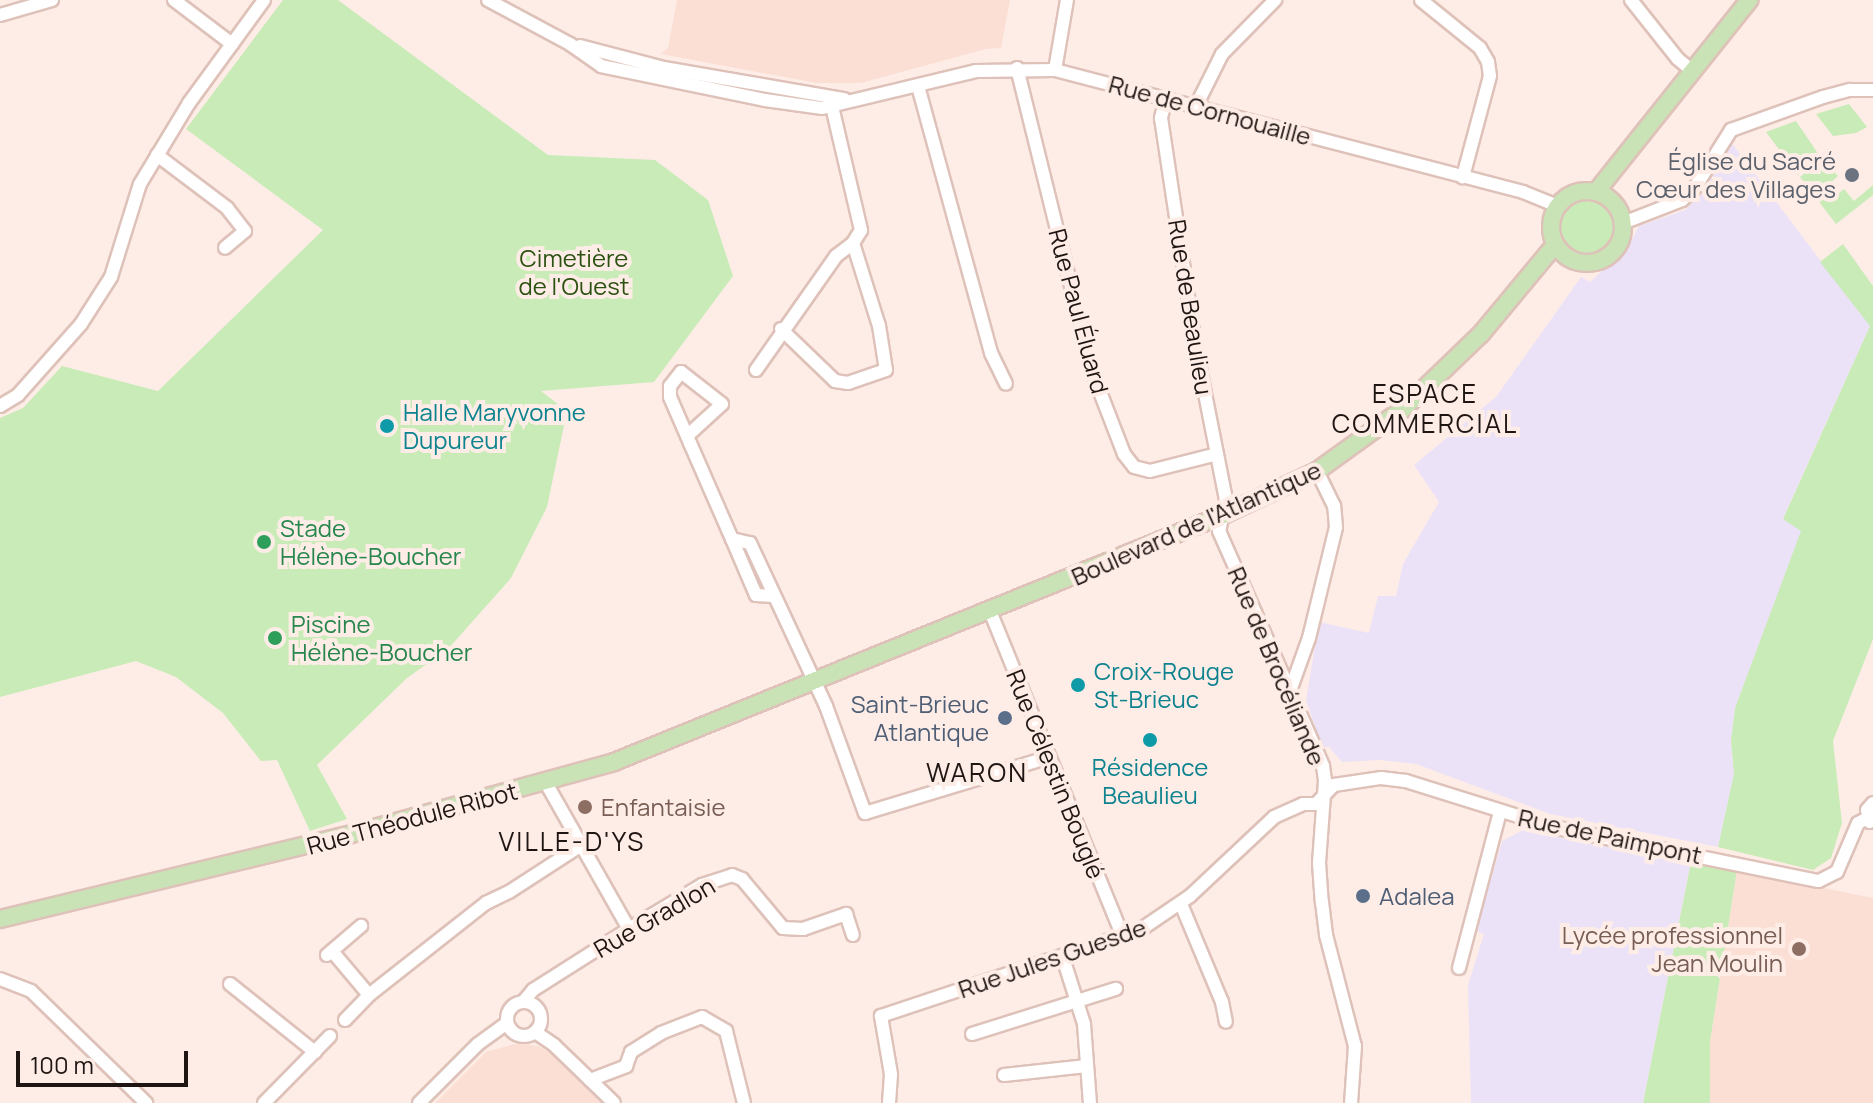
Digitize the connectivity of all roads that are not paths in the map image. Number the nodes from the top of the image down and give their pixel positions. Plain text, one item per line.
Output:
1 (52, 0) edge
2 (174, 0) edge
3 (264, 0) edge
4 (488, 0) edge
5 (1067, 0) edge
6 (1275, 0) edge
7 (1421, 0) edge
8 (1631, 0) edge
9 (1749, 0) edge
10 (0, 15) edge
11 (232, 44) junction
12 (570, 44) junction
13 (1017, 68) junction
14 (1055, 70) junction
15 (1691, 70) junction
16 (918, 86) junction
17 (1873, 90) edge
18 (1166, 99) junction
19 (859, 101) junction
20 (832, 106) junction
21 (1196, 106) junction
22 (157, 155) junction
23 (1463, 177) junction
24 (1596, 192) junction
25 (1557, 206) junction
26 (1623, 223) junction
27 (853, 243) junction
28 (1555, 245) junction
29 (225, 248) dead end
30 (781, 329) junction
31 (756, 370) dead end
32 (1006, 384) dead end
33 (0, 406) edge
34 (687, 436) junction
35 (1217, 454) junction
36 (1317, 471) junction
37 (1223, 515) junction
38 (990, 611) junction
39 (814, 683) junction
40 (1290, 691) junction
41 (1049, 757) junction
42 (546, 783) junction
43 (1324, 796) junction
44 (1873, 803) edge
45 (1500, 812) junction
46 (1870, 821) edge
47 (580, 846) junction
48 (1181, 904) junction
49 (0, 919) edge
50 (361, 926) dead end
51 (629, 929) junction
52 (853, 935) dead end
53 (1123, 937) junction
54 (1063, 958) junction
55 (1459, 968) dead end
56 (0, 979) edge
57 (230, 984) dead end
58 (1116, 989) dead end
59 (369, 995) junction
60 (523, 1002) junction
61 (1077, 1002) junction
62 (345, 1020) dead end
63 (1226, 1022) dead end
64 (507, 1023) junction
65 (535, 1032) junction
66 (972, 1034) dead end
67 (330, 1036) dead end
68 (315, 1052) junction
69 (1087, 1066) junction
70 (1004, 1075) dead end
71 (590, 1080) junction
72 (146, 1103) edge
73 (264, 1103) edge
74 (419, 1103) edge
75 (614, 1103) edge
76 (744, 1103) edge
77 (889, 1103) edge
78 (1090, 1103) edge
79 (1351, 1103) edge

1 - 10 street
2 - 11 street
3 - 11 street
4 - 12 street, Rue de Cornouaille
5 - 14 street
6 - 21 street
7 - 23 street
8 - 15 street
9 - 15 main road
11 - 22 street
12 - 19 street, Rue de Cornouaille
12 - 20 street, Rue de Cornouaille
13 - 14 street, Rue de Cornouaille
13 - 16 street, Rue de Cornouaille
13 - 35 street, Rue Paul Éluard
14 - 18 street, Rue de Cornouaille
15 - 24 main road
16 - 19 street, Rue de Cornouaille
16 - 32 street
17 - 26 street
18 - 21 street, Rue de Cornouaille
18 - 35 street, Rue de Beaulieu
19 - 20 street, Rue de Cornouaille
20 - 27 street
21 - 23 street, Rue de Cornouaille
22 - 29 street
22 - 33 street
23 - 25 street, Rue de Cornouaille
24 - 25 main road
24 - 26 main road
25 - 28 main road
26 - 28 main road
27 - 30 street
27 - 30 street
28 - 36 main road, Boulevard de l'Atlantique
30 - 31 street
34 - 34 street
34 - 39 street
35 - 37 street, Rue de Beaulieu
36 - 37 main road, Boulevard de l'Atlantique
36 - 40 street
37 - 38 main road, Boulevard de l'Atlantique
37 - 40 street, Rue de Brocéliande
38 - 39 main road, Boulevard de l'Atlantique
38 - 41 street, Rue Célestin Bouglé
39 - 41 street
39 - 42 main road, Rue Théodule Ribot
40 - 43 street, Rue de Brocéliande
41 - 53 street, Rue Célestin Bouglé
42 - 47 street
42 - 49 main road, Rue Théodule Ribot
43 - 45 street, Rue de Paimpont
43 - 48 street, Rue Jules Guesde
43 - 79 street, Rue de Brocéliande
44 - 46 street, Rue de Paimpont
45 - 46 street, Rue de Paimpont
45 - 55 street
47 - 51 street
47 - 59 street
48 - 53 street, Rue Jules Guesde
48 - 63 street
50 - 59 street
51 - 52 street, Rue Gradlon
51 - 60 street, Rue Gradlon
53 - 54 street, Rue Jules Guesde
54 - 61 street
54 - 77 street, Rue Jules Guesde
56 - 72 street
57 - 68 street
58 - 61 street
59 - 62 street
60 - 64 street
60 - 65 street
61 - 66 street
61 - 69 street
64 - 65 street
64 - 74 street
65 - 71 street
67 - 68 street
68 - 73 street
69 - 70 street
69 - 78 street
71 - 75 street
71 - 76 street

